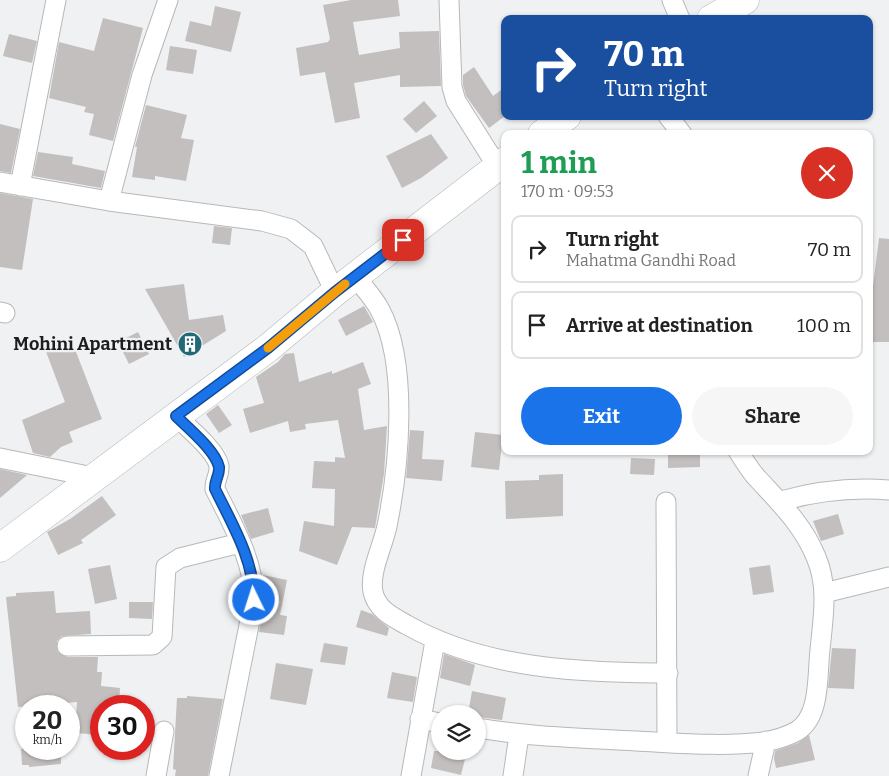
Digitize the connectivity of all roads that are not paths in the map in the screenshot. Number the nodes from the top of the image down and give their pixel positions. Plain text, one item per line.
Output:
1 (56, 0) edge
2 (168, 0) edge
3 (449, 0) edge
4 (672, 0) edge
5 (745, 0) edge
6 (678, 15) edge
7 (718, 15) edge
8 (561, 120) edge
9 (671, 120) edge
10 (548, 130) edge
11 (679, 130) edge
12 (501, 163) edge
13 (0, 182) edge
14 (20, 186) junction
15 (109, 201) junction
16 (345, 284) junction
17 (176, 416) junction
18 (741, 455) edge
19 (0, 458) edge
20 (93, 477) junction
21 (889, 490) edge
22 (781, 501) junction
23 (666, 502) dead end
24 (240, 543) junction
25 (0, 548) edge
26 (889, 577) edge
27 (824, 592) junction
28 (435, 641) junction
29 (67, 646) dead end
30 (668, 672) junction
31 (420, 719) junction
32 (431, 721) edge
33 (486, 729) edge
34 (164, 731) dead end
35 (519, 735) junction
36 (668, 742) junction
37 (766, 742) junction
38 (156, 776) edge
39 (219, 776) edge
40 (411, 776) edge
41 (513, 776) edge
42 (758, 776) edge

1 - 14 street
2 - 15 street
3 - 12 street
4 - 6 street
5 - 7 main road
8 - 10 main road
9 - 11 street
12 - 16 main road
13 - 14 street
14 - 15 street
15 - 16 street
16 - 17 main road
16 - 28 street
17 - 20 main road
17 - 24 street
18 - 22 street
19 - 20 street
20 - 25 main road
21 - 22 street
22 - 27 street
23 - 30 street
24 - 29 street
24 - 39 street
26 - 27 street
27 - 37 street
28 - 30 street
28 - 31 street
30 - 36 street
31 - 32 street
31 - 40 street
33 - 35 street
34 - 38 street
35 - 36 street
35 - 41 street
36 - 37 street
37 - 42 street

